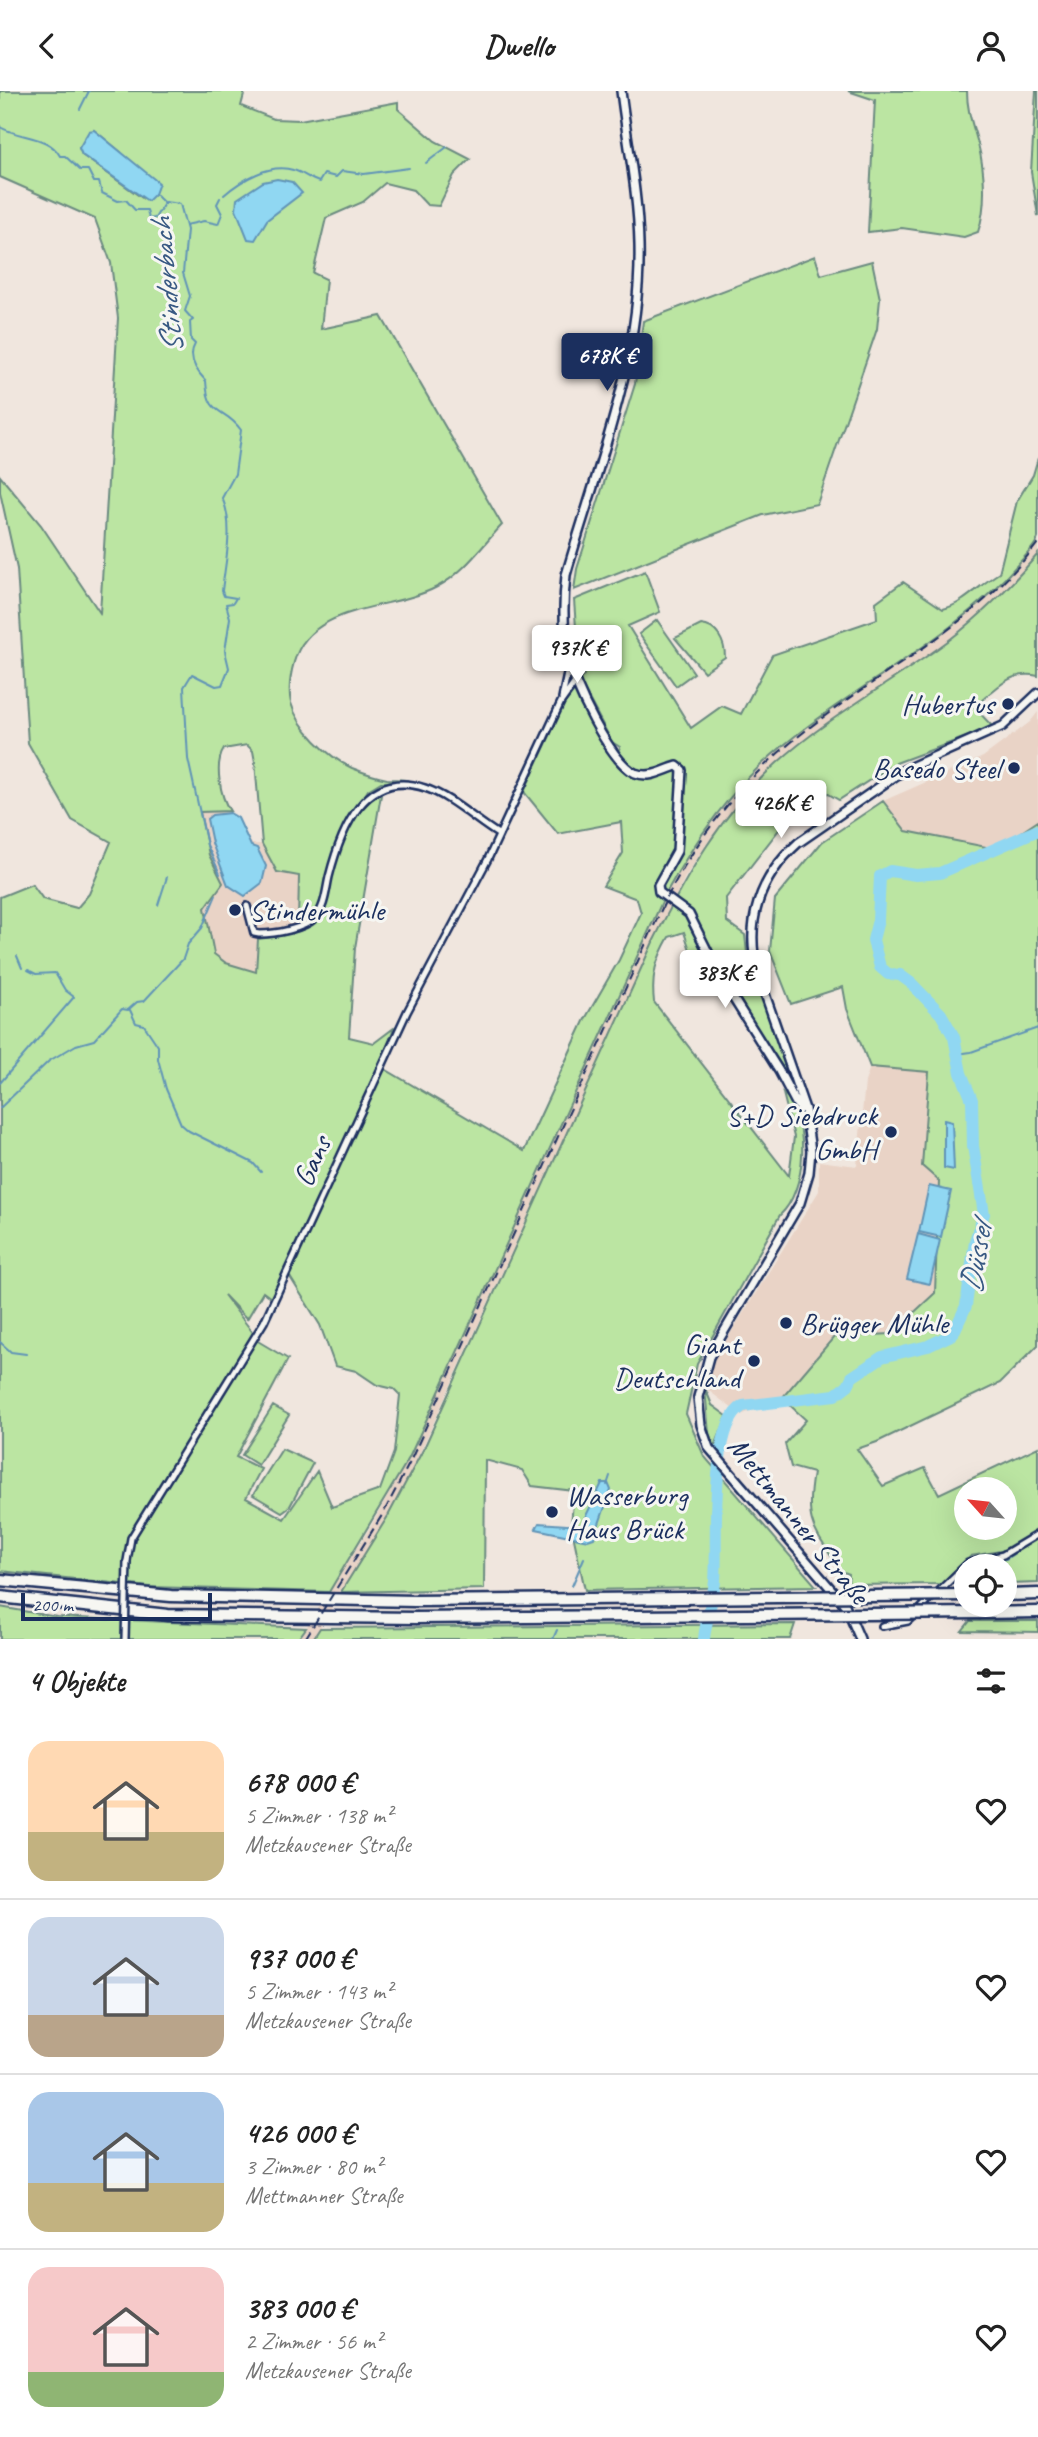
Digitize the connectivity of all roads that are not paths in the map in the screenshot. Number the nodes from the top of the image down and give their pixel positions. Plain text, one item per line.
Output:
1 (621, 91) edge
2 (569, 663) junction
3 (576, 681) junction
4 (1038, 693) edge
5 (561, 702) junction
6 (498, 834) junction
7 (247, 906) dead end
8 (805, 1109) junction
9 (1038, 1534) edge
10 (0, 1580) edge
11 (849, 1588) dead end
12 (1038, 1594) edge
13 (837, 1595) junction
14 (954, 1595) edge
15 (1017, 1595) edge
16 (0, 1597) edge
17 (1038, 1612) edge
18 (882, 1626) dead end
19 (125, 1639) edge
20 (860, 1639) edge

1 - 2 main road
2 - 3 main road
2 - 5 street, Gans
3 - 5 street, Gans
3 - 8 main road
4 - 8 main road, Mettmanner Straße
5 - 6 street, Gans
6 - 7 street
6 - 19 street, Gans, bridge
8 - 13 main road, Mettmanner Straße
9 - 18 street
10 - 14 highway, bridge
11 - 13 street
12 - 15 highway
13 - 20 main road, Mettmanner Straße
16 - 17 highway, bridge

